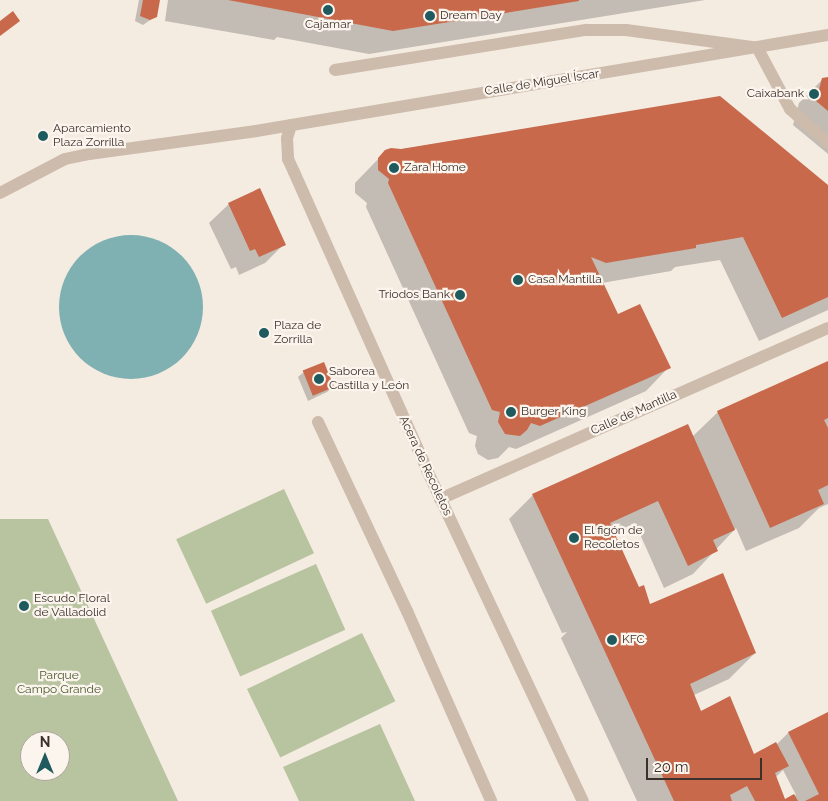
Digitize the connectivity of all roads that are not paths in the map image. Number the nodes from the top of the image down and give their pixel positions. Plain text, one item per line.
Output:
1 (828, 35) edge
2 (757, 47) junction
3 (335, 70) dead end
4 (291, 125) junction
5 (828, 143) edge
6 (0, 193) edge
7 (828, 328) edge
8 (318, 422) dead end
9 (440, 499) junction
10 (491, 801) edge
11 (583, 801) edge

1 - 2 street, Calle de Miguel Íscar
2 - 3 street
2 - 4 street, Calle de Miguel Íscar
2 - 5 street
4 - 6 street, Calle de Miguel Íscar
4 - 9 street, Acera de Recoletos
7 - 9 street, Calle de Mantilla
8 - 10 street
9 - 11 street, Acera de Recoletos

